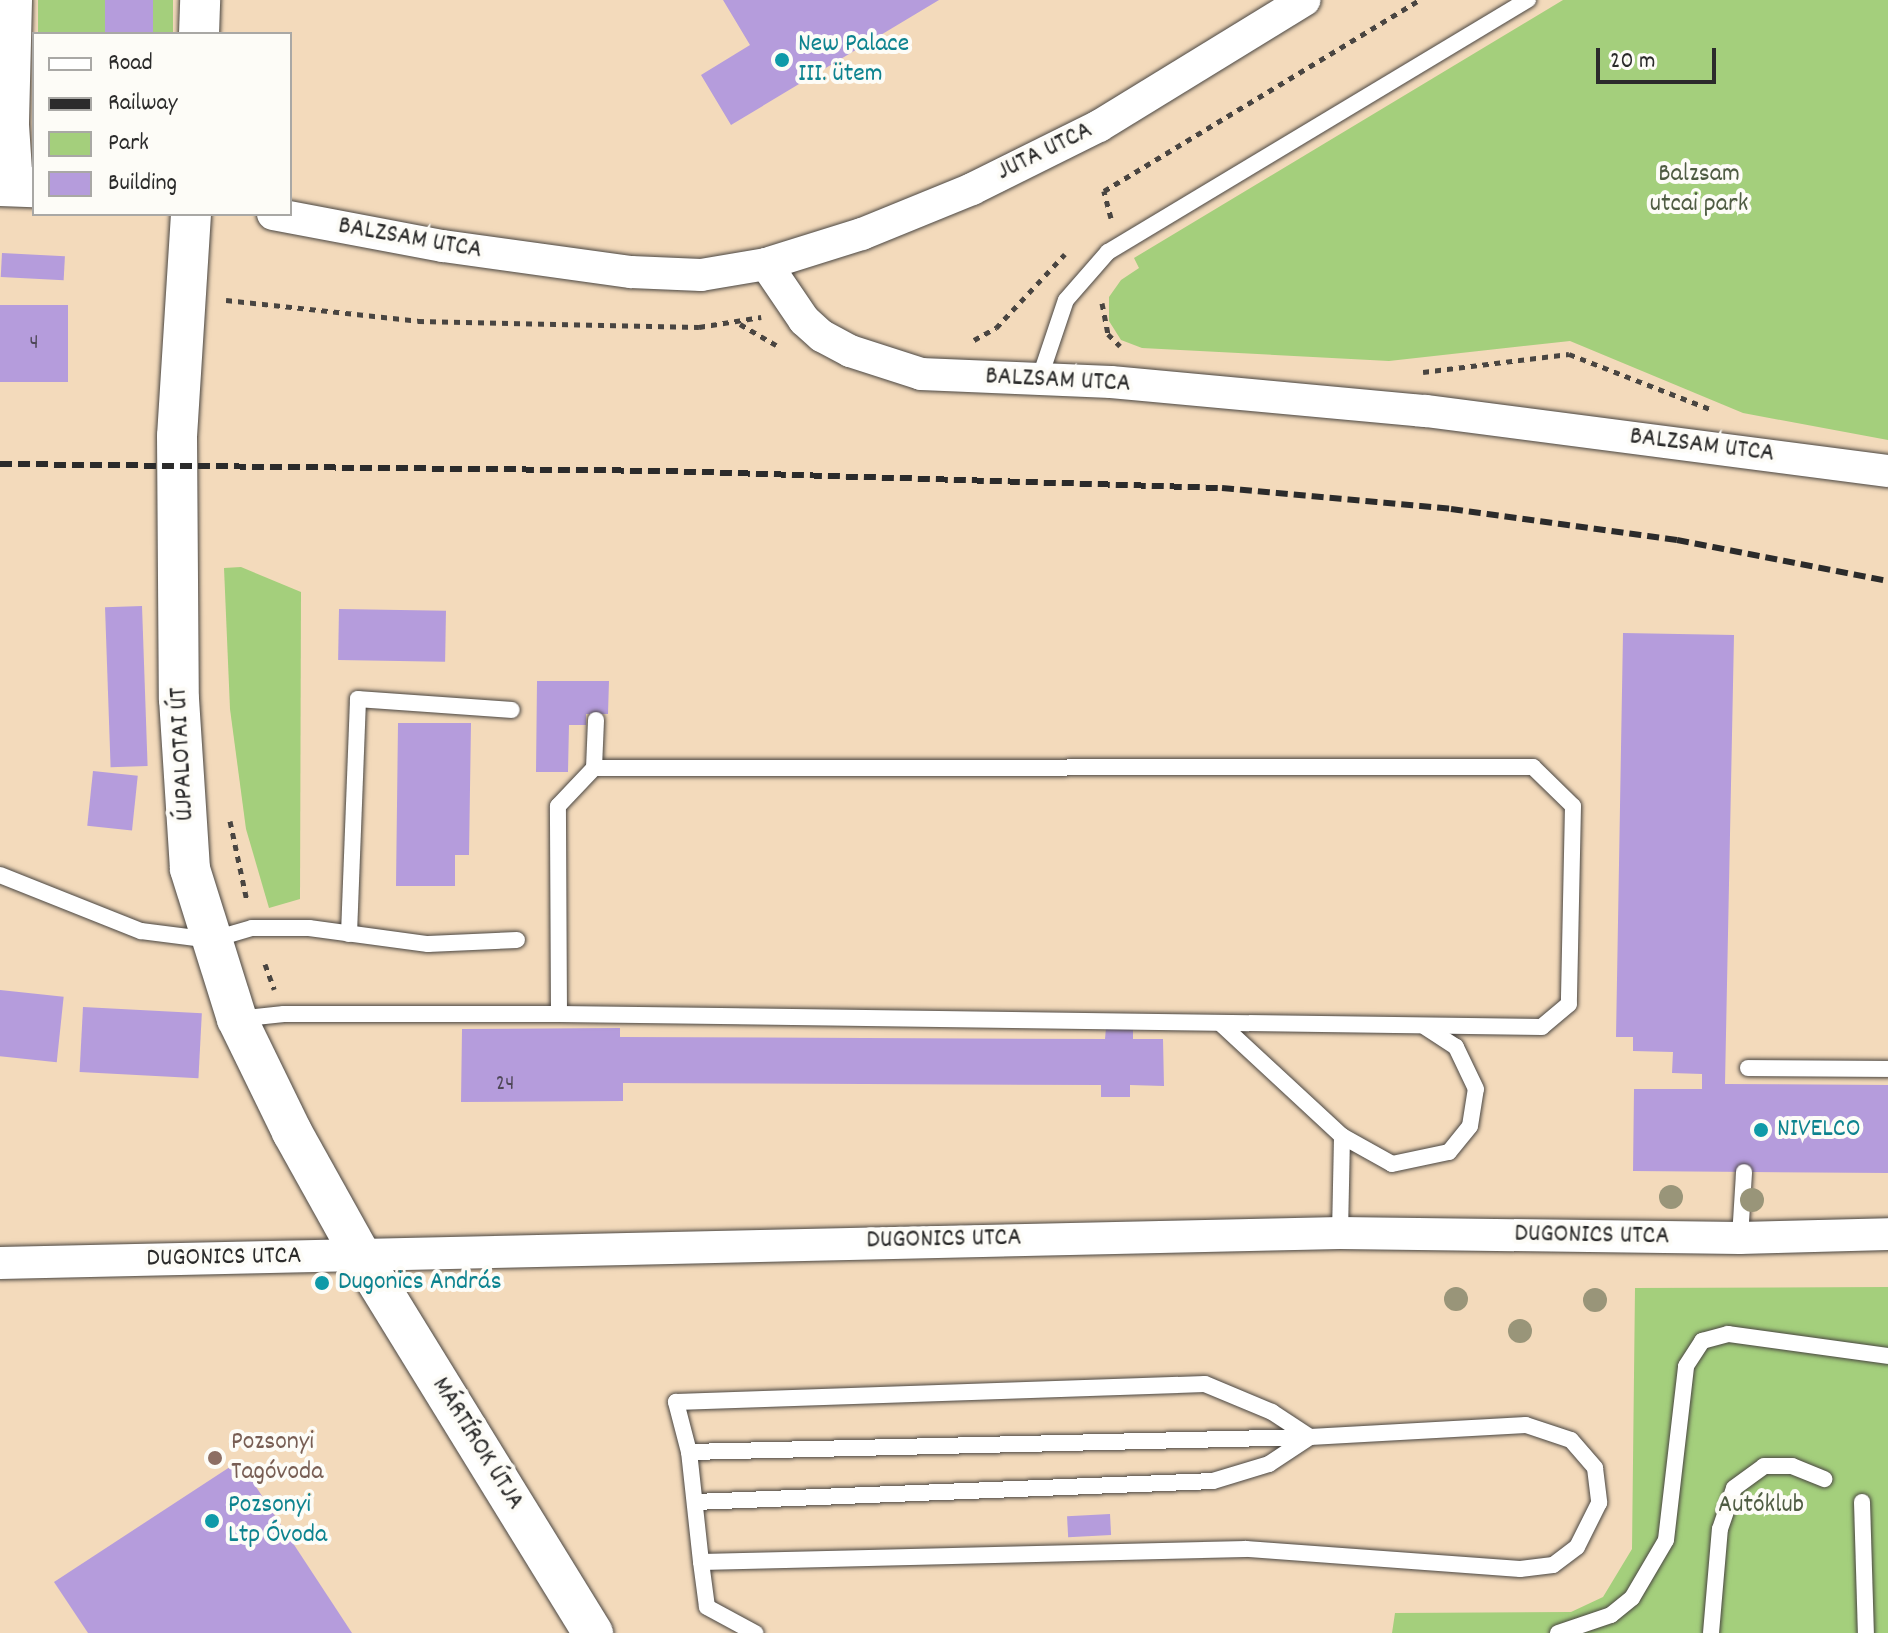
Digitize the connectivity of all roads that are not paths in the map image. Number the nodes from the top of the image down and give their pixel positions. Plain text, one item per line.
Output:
1 (16, 0) edge
2 (200, 0) edge
3 (1305, 0) edge
4 (1528, 0) edge
5 (199, 32) edge
6 (17, 186) edge
7 (191, 216) edge
8 (284, 216) edge
9 (766, 264) junction
10 (1039, 380) junction
11 (1888, 471) edge
12 (512, 710) dead end
13 (596, 720) dead end
14 (594, 768) junction
15 (0, 875) edge
16 (349, 934) junction
17 (211, 940) junction
18 (517, 940) dead end
19 (559, 1014) junction
20 (237, 1019) junction
21 (1221, 1024) junction
22 (1424, 1026) junction
23 (1748, 1068) dead end
24 (1888, 1069) edge
25 (1342, 1136) junction
26 (1744, 1172) dead end
27 (1340, 1233) junction
28 (1888, 1234) edge
29 (1740, 1238) junction
30 (361, 1256) junction
31 (0, 1263) edge
32 (1888, 1356) edge
33 (1310, 1437) junction
34 (689, 1452) junction
35 (1824, 1479) dead end
36 (695, 1502) junction
37 (1862, 1502) dead end
38 (701, 1562) junction
39 (593, 1633) edge
40 (755, 1633) edge
41 (1558, 1633) edge
42 (1711, 1633) edge
43 (1866, 1633) edge

1 - 6 street
2 - 5 street
3 - 9 street, JUTA UTCA
4 - 10 lane
7 - 17 street, ÚJPALOTAI ÚT
8 - 9 street, BALZSAM UTCA
9 - 10 street, BALZSAM UTCA
10 - 11 street, BALZSAM UTCA
12 - 16 lane
13 - 14 lane
14 - 19 lane
14 - 22 lane
15 - 17 lane
16 - 17 lane
16 - 18 lane
17 - 20 street, ÚJPALOTAI ÚT
19 - 20 lane
19 - 21 lane
20 - 30 street, ÚJPALOTAI ÚT
21 - 22 lane
21 - 25 lane
22 - 25 lane
23 - 24 lane
25 - 27 lane
26 - 29 lane
27 - 29 street, DUGONICS UTCA
27 - 30 street, DUGONICS UTCA
28 - 29 street, DUGONICS UTCA
30 - 31 street, DUGONICS UTCA
30 - 39 street, MÁRTÍROK ÚTJA
32 - 41 lane
33 - 34 lane
33 - 34 lane
33 - 36 lane
33 - 38 lane
34 - 36 lane
35 - 42 lane
36 - 38 lane
37 - 43 lane
38 - 40 lane

